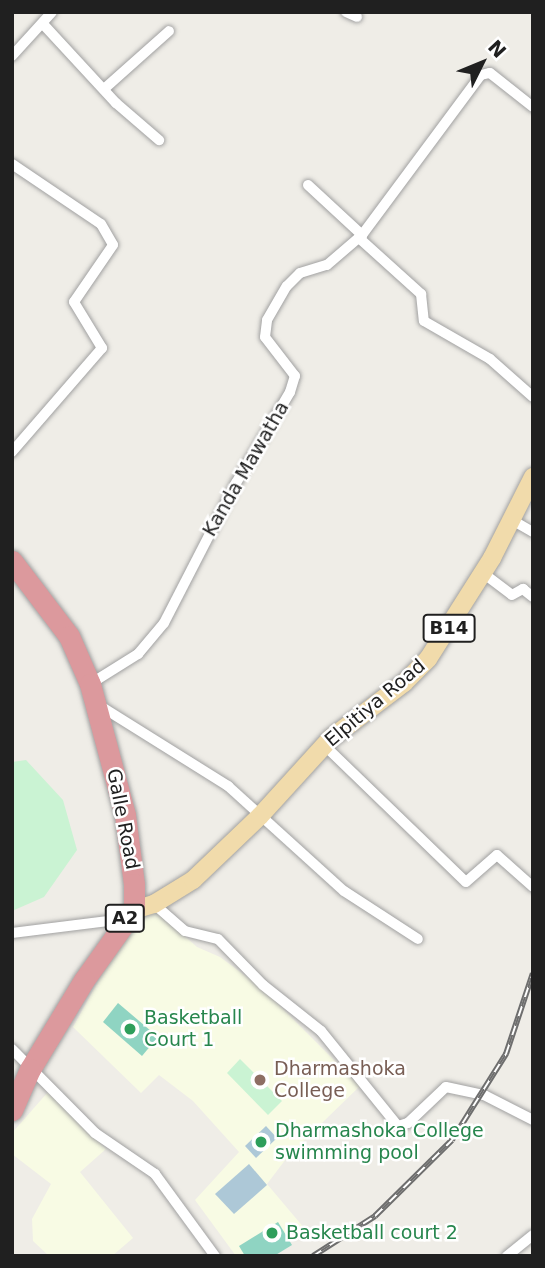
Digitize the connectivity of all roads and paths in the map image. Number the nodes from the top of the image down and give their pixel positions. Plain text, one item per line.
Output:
1 (52, 12) edge
2 (43, 24) junction
3 (169, 31) dead end
4 (12, 56) edge
5 (104, 89) junction
6 (533, 107) edge
7 (159, 140) dead end
8 (12, 164) edge
9 (308, 185) dead end
10 (360, 237) junction
11 (533, 397) edge
12 (12, 452) edge
13 (533, 477) edge
14 (512, 520) junction
15 (533, 532) edge
16 (12, 561) edge
17 (483, 573) junction
18 (533, 597) edge
19 (93, 694) junction
20 (324, 745) junction
21 (260, 816) junction
22 (533, 887) edge
23 (155, 904) junction
24 (129, 915) junction
25 (12, 933) edge
26 (418, 939) dead end
27 (12, 1049) edge
28 (30, 1069) junction
29 (12, 1110) edge
30 (533, 1120) edge
31 (533, 1235) edge
32 (215, 1256) edge
33 (507, 1256) edge

1 - 2 street
2 - 4 street
2 - 5 street
3 - 5 street
5 - 7 street
6 - 10 street, Kanda Mawatha
8 - 12 street
9 - 10 street
10 - 11 street
10 - 19 street, Kanda Mawatha
13 - 14 main road, Elpitiya Road / B14
14 - 15 street
14 - 17 main road, Elpitiya Road / B14
16 - 19 highway, Galle Road / A2
17 - 18 street
17 - 20 main road, Elpitiya Road / B14
19 - 21 street
19 - 24 highway, Galle Road / A2
20 - 21 main road, Elpitiya Road / B14
20 - 22 street
21 - 23 main road, Elpitiya Road / B14
21 - 26 street
23 - 24 main road, Elpitiya Road / B14
23 - 30 street
24 - 25 street
24 - 28 highway, A2
27 - 28 street
28 - 29 highway, A2
28 - 32 street
31 - 33 street

